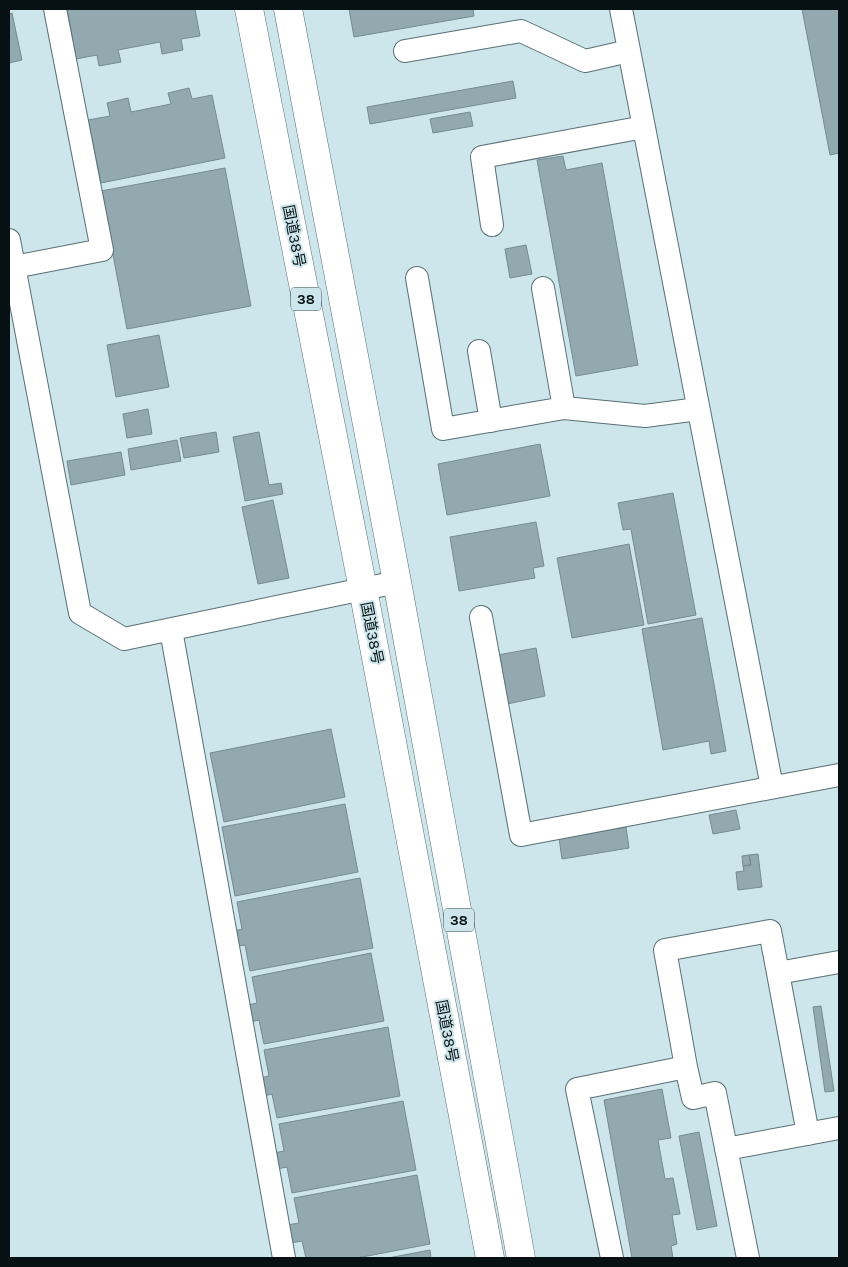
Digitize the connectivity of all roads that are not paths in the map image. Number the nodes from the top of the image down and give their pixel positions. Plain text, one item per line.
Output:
1 (55, 9) edge
2 (249, 9) edge
3 (288, 9) edge
4 (621, 9) edge
5 (405, 51) dead end
6 (629, 51) junction
7 (644, 127) junction
8 (492, 225) dead end
9 (9, 240) edge
10 (14, 267) junction
11 (417, 278) dead end
12 (543, 288) dead end
13 (479, 351) dead end
14 (564, 408) junction
15 (698, 409) junction
16 (491, 421) junction
17 (397, 582) junction
18 (363, 589) junction
19 (481, 617) dead end
20 (171, 630) junction
21 (839, 775) edge
22 (772, 787) junction
23 (839, 962) edge
24 (778, 973) junction
25 (686, 1067) junction
26 (839, 1128) edge
27 (808, 1134) junction
28 (726, 1149) junction
29 (284, 1258) edge
30 (490, 1258) edge
31 (521, 1258) edge
32 (612, 1258) edge
33 (748, 1258) edge

1 - 10 street
2 - 18 highway, 国道38号 / 38
3 - 17 highway, 国道38号 / 38
4 - 6 street
5 - 6 street
6 - 7 street
7 - 8 street
7 - 15 street
9 - 10 street
10 - 20 street
11 - 16 street
12 - 14 street
13 - 16 street
14 - 15 street
14 - 16 street
15 - 22 street
17 - 18 street
17 - 31 highway, 国道38号 / 38
18 - 20 street
18 - 30 highway, 国道38号 / 38
19 - 22 street
20 - 29 street
21 - 22 street
23 - 24 street
24 - 25 street
24 - 27 street
25 - 28 street
25 - 32 street
26 - 27 street
27 - 28 street
28 - 33 street

